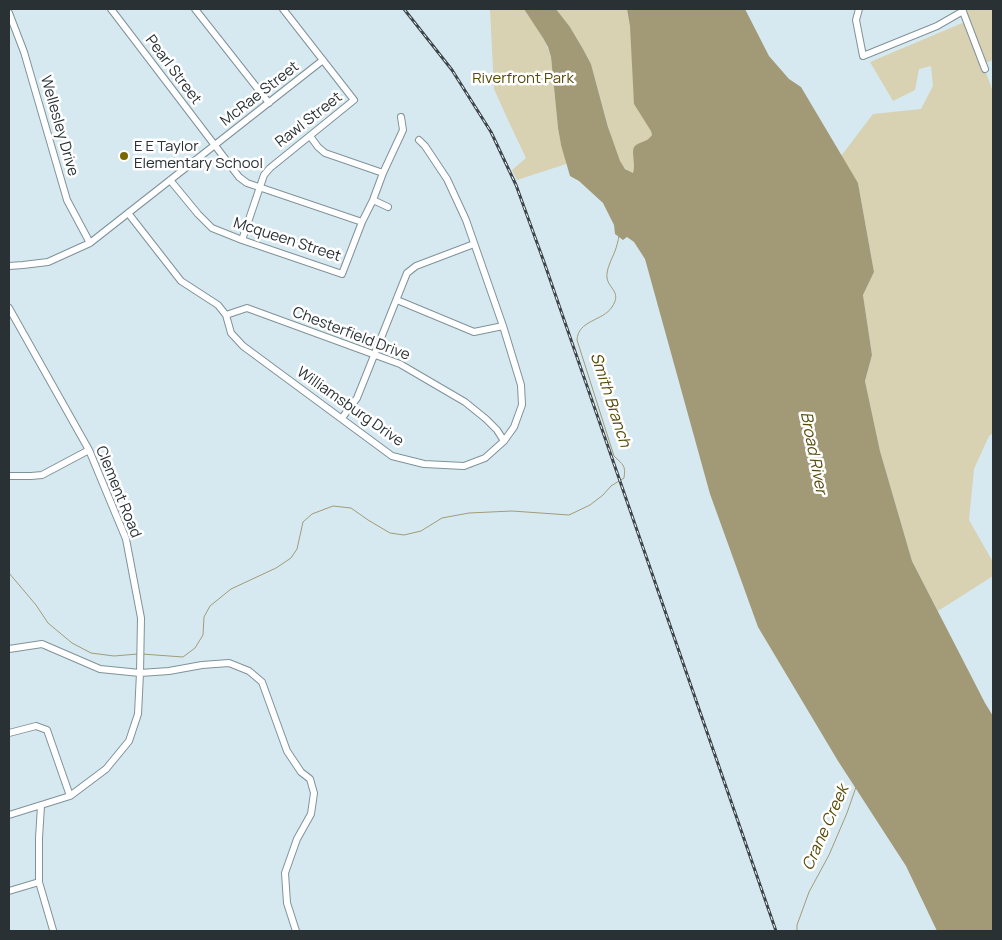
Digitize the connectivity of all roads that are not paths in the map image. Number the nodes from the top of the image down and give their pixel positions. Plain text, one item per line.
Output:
1 (12, 9) edge
2 (111, 9) edge
3 (194, 9) edge
4 (283, 9) edge
5 (859, 9) edge
6 (963, 10) edge
7 (9, 12) edge
8 (323, 60) junction
9 (985, 69) dead end
10 (269, 103) junction
11 (401, 117) dead end
12 (310, 136) junction
13 (419, 140) dead end
14 (214, 145) junction
15 (383, 173) junction
16 (170, 180) junction
17 (260, 188) junction
18 (373, 200) junction
19 (388, 206) dead end
20 (128, 213) junction
21 (362, 222) junction
22 (242, 240) junction
23 (90, 243) junction
24 (474, 244) junction
25 (9, 266) edge
26 (397, 300) junction
27 (9, 308) edge
28 (226, 315) junction
29 (503, 326) junction
30 (374, 354) junction
31 (342, 418) junction
32 (504, 441) junction
33 (89, 450) junction
34 (9, 476) edge
35 (9, 649) edge
36 (140, 673) junction
37 (9, 733) edge
38 (70, 796) junction
39 (41, 806) junction
40 (9, 815) edge
41 (39, 882) junction
42 (9, 891) edge
43 (54, 930) dead end
44 (296, 931) edge

1 - 7 street
2 - 14 street, Pearl Street
3 - 10 street
4 - 8 street
5 - 6 street
6 - 9 street
7 - 23 street, Wellesley Drive
8 - 10 street, McRae Street
8 - 12 street, Rawl Street
10 - 14 street, McRae Street
11 - 15 street, Mcqueen Street
12 - 15 street
12 - 17 street, Rawl Street
13 - 24 street, Williamsburg Drive
14 - 16 street, McRae Street
14 - 17 street, Pearl Street
15 - 18 street, Mcqueen Street
16 - 20 street, McRae Street
16 - 22 street, Mcqueen Street
17 - 21 street, Pearl Street
17 - 22 street, Rawl Street
18 - 19 street
18 - 21 street, Mcqueen Street
20 - 23 street, McRae Street
20 - 28 street, Williamsburg Drive
21 - 22 street, Mcqueen Street
23 - 25 street, McRae Street
24 - 26 street
24 - 29 street, Williamsburg Drive
26 - 29 street
26 - 30 street
27 - 33 street, Clement Road
28 - 30 street, Chesterfield Drive
28 - 31 street, Williamsburg Drive
29 - 32 street, Williamsburg Drive
30 - 31 street
30 - 32 street, Chesterfield Drive
31 - 32 street, Williamsburg Drive
33 - 34 street
33 - 36 street, Clement Road
35 - 36 street
36 - 38 street, Clement Road
36 - 44 street
37 - 38 street
38 - 39 street, Clement Road
39 - 40 street, Clement Road
39 - 41 street
41 - 42 street
41 - 43 street

